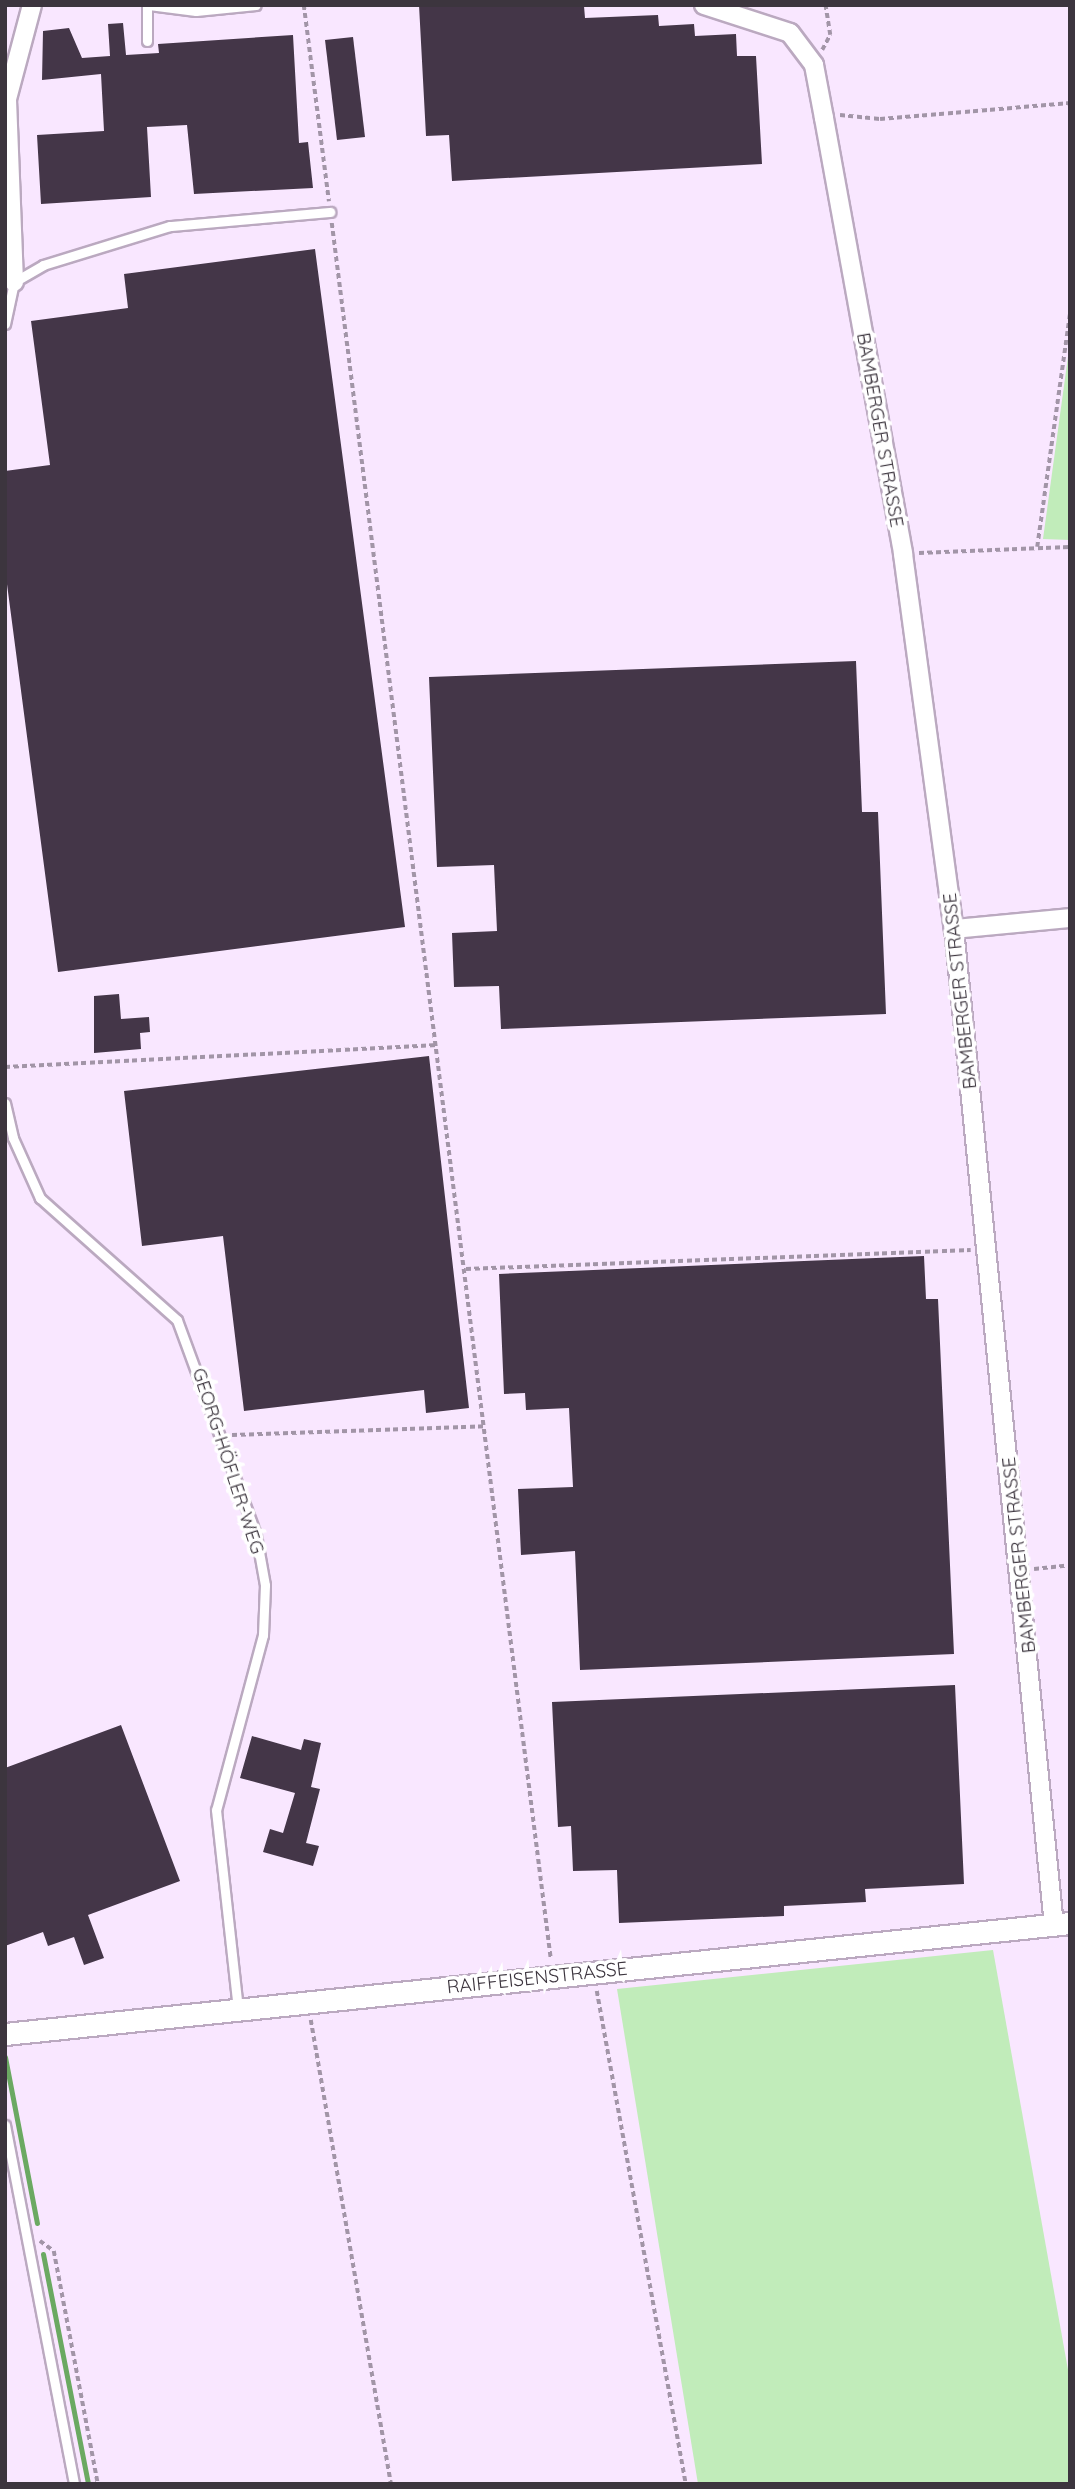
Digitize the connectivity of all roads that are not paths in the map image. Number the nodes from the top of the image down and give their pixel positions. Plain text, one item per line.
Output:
1 (32, 5) edge
2 (148, 5) edge
3 (256, 5) edge
4 (704, 5) edge
5 (148, 41) dead end
6 (330, 212) road end
7 (14, 282) junction
8 (5, 324) edge
9 (1070, 918) edge
10 (954, 929) junction
11 (5, 1103) edge
12 (1062, 1924) edge
13 (238, 2009) junction
14 (5, 2034) edge
15 (5, 2125) edge
16 (74, 2484) edge

1 - 7 street
2 - 3 lane
2 - 5 lane
4 - 10 street, BAMBERGER STRASSE
6 - 7 lane
7 - 8 lane
9 - 10 street
10 - 12 street, BAMBERGER STRASSE
11 - 13 lane, GEORG-HÖFLER-WEG
12 - 13 street, RAIFFEISENSTRASSE
13 - 14 street, RAIFFEISENSTRASSE
15 - 16 lane

